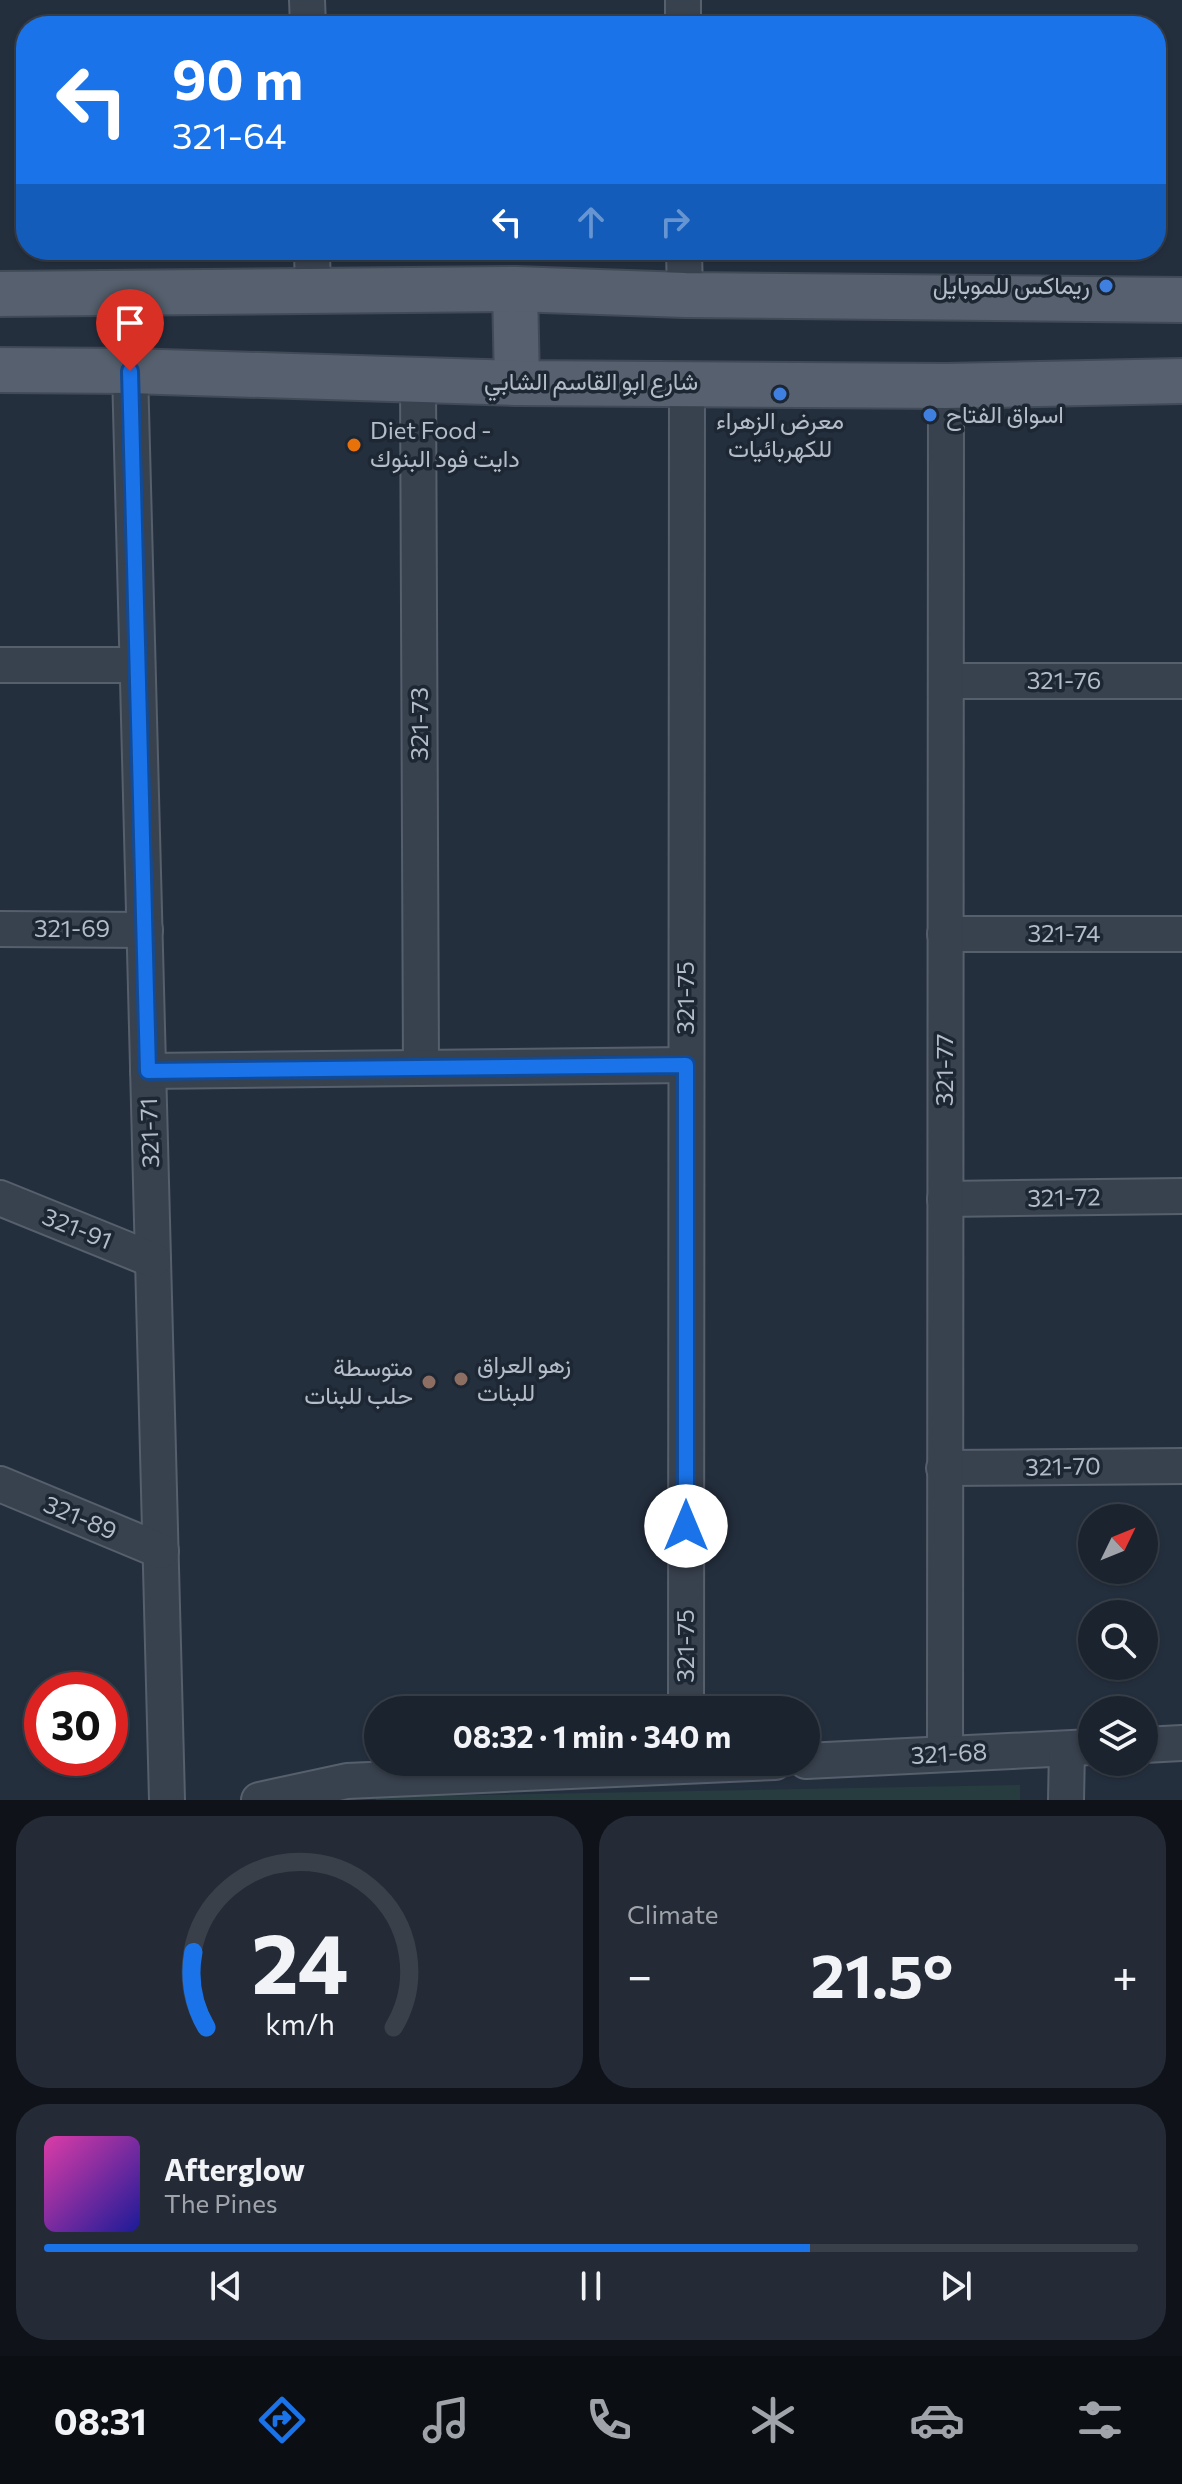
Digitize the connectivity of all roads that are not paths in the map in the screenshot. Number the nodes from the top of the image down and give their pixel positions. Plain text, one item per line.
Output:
1 (684, 260) edge
2 (313, 271) edge
3 (515, 289) junction
4 (0, 294) edge
5 (685, 295) junction
6 (1182, 300) edge
7 (0, 370) edge
8 (130, 371) junction
9 (418, 379) junction
10 (1182, 381) edge
11 (687, 382) junction
12 (517, 383) junction
13 (946, 386) junction
14 (0, 665) edge
15 (137, 665) junction
16 (946, 681) junction
17 (1182, 681) edge
18 (0, 929) edge
19 (145, 930) junction
20 (945, 934) junction
21 (1182, 934) edge
22 (686, 1065) junction
23 (421, 1068) junction
24 (148, 1071) junction
25 (1182, 1196) edge
26 (0, 1198) edge
27 (945, 1199) junction
28 (153, 1260) junction
29 (1182, 1466) edge
30 (944, 1468) junction
31 (0, 1484) edge
32 (161, 1551) junction
33 (686, 1696) edge
34 (1182, 1743) edge
35 (1158, 1744) edge
36 (1078, 1748) edge
37 (1078, 1752) edge
38 (945, 1754) junction
39 (820, 1760) edge
40 (536, 1776) edge
41 (349, 1791) edge
42 (167, 1800) edge
43 (259, 1800) edge
44 (1066, 1800) edge

1 - 5 street
2 - 3 main road
2 - 4 main road
3 - 5 main road
3 - 12 main road
5 - 6 main road
7 - 8 main road, شارع ابو القاسم الشابي
8 - 9 main road, شارع ابو القاسم الشابي
8 - 15 street, 321-71
9 - 12 main road, شارع ابو القاسم الشابي
9 - 23 street, 321-73
10 - 13 main road, شارع ابو القاسم الشابي
11 - 12 main road, شارع ابو القاسم الشابي
11 - 13 main road, شارع ابو القاسم الشابي
11 - 22 street, 321-75
13 - 16 street, 321-77
14 - 15 street
15 - 19 street, 321-71
16 - 17 street, 321-76
16 - 20 street, 321-77
18 - 19 street, 321-69
19 - 24 street, 321-71
20 - 21 street, 321-74
20 - 27 street, 321-77
22 - 23 street
22 - 33 street, 321-75
23 - 24 street
24 - 28 street, 321-71
25 - 27 street, 321-72
26 - 28 street, 321-91
27 - 30 street, 321-77
28 - 32 street, 321-71
29 - 30 street, 321-70
30 - 38 street, 321-77
31 - 32 street, 321-89
32 - 42 street, 321-71
34 - 35 street
36 - 38 street, 321-68
37 - 44 street
38 - 39 street, 321-68
40 - 41 street
41 - 43 street

